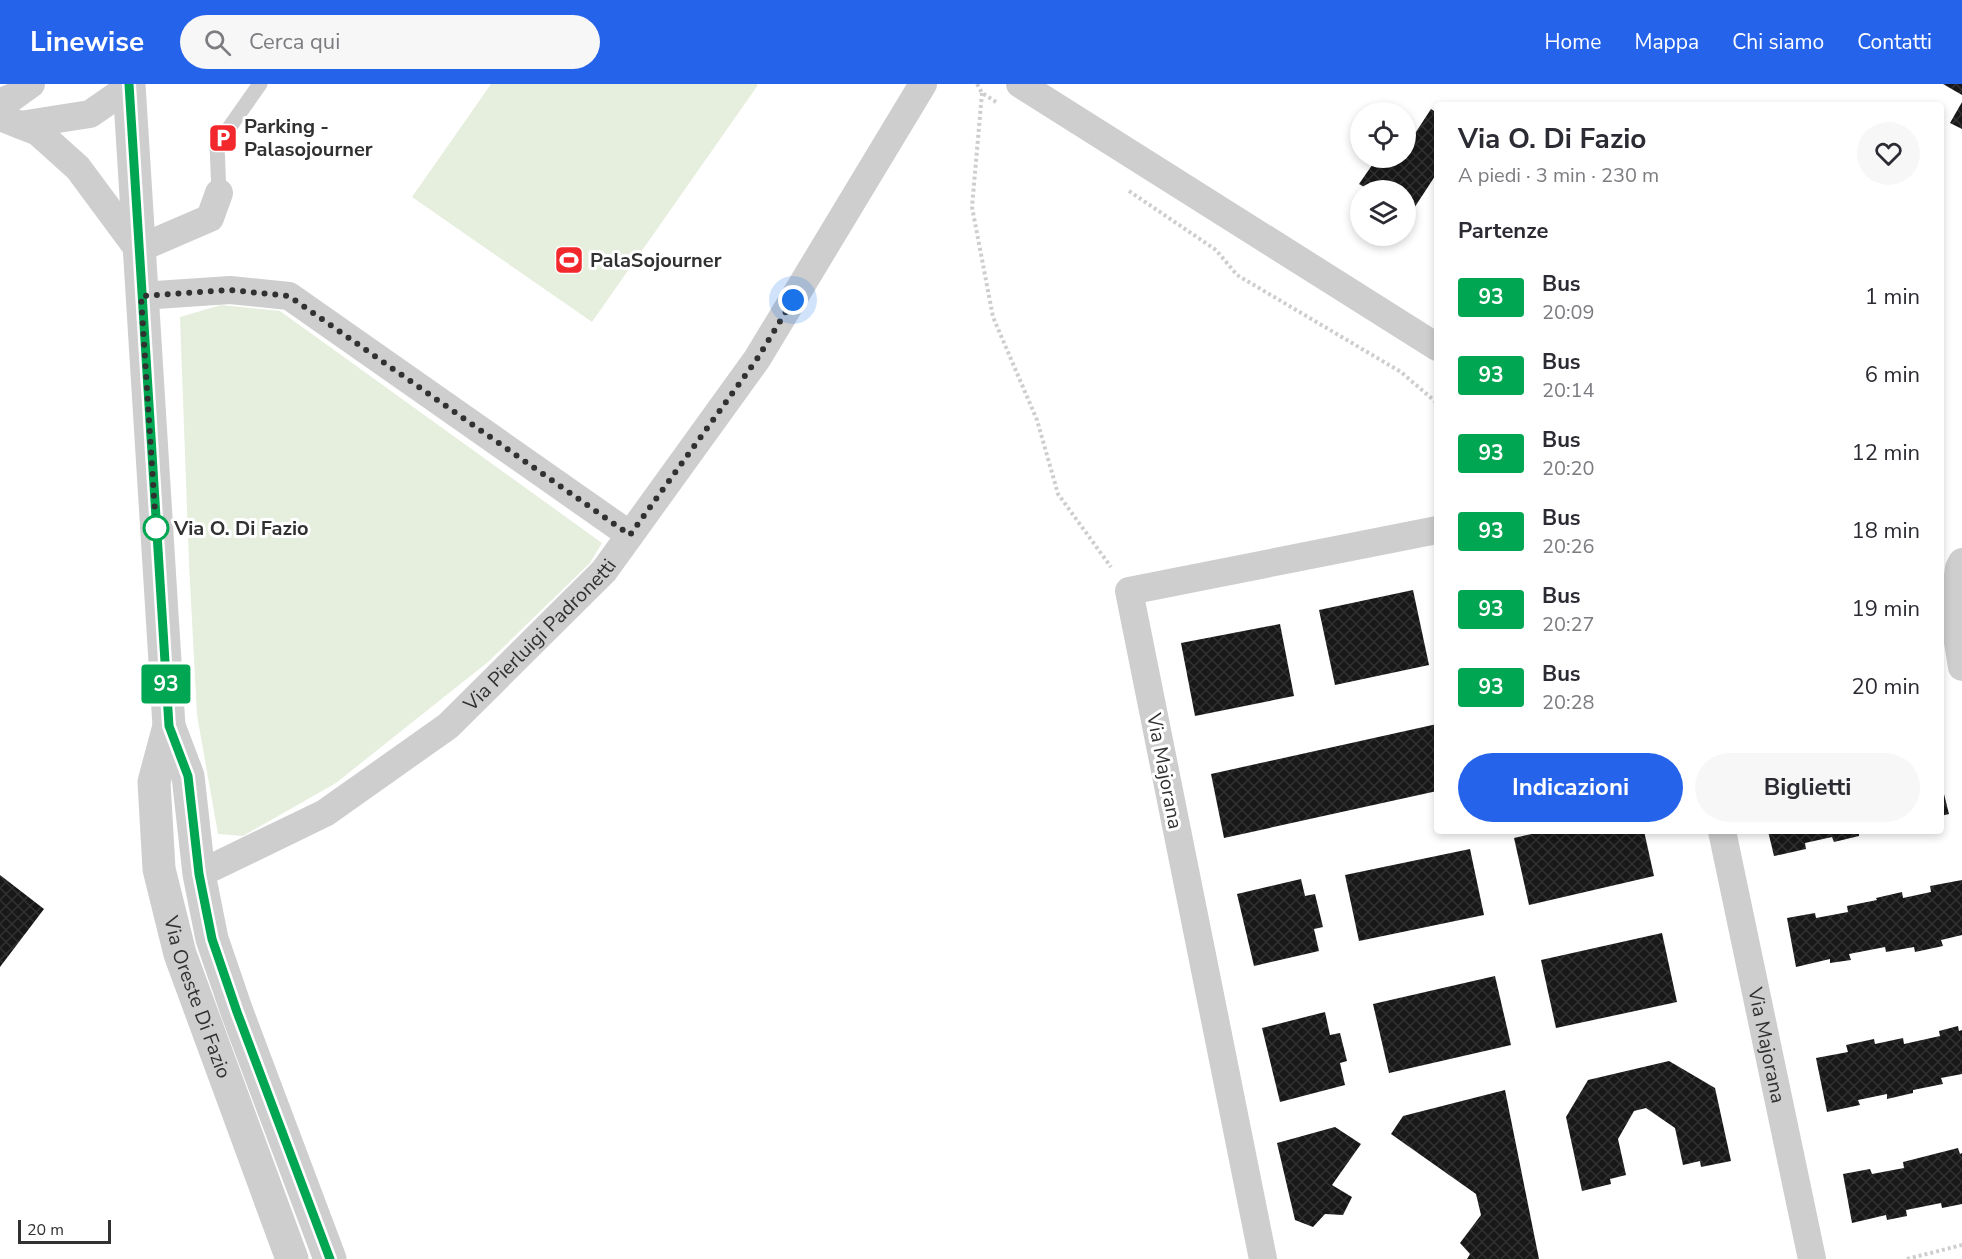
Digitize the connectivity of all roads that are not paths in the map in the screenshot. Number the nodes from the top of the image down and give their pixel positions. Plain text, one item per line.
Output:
1 (31, 84) edge
2 (260, 84) edge
3 (923, 84) edge
4 (1020, 84) edge
5 (124, 85) edge
6 (0, 102) edge
7 (10, 121) edge
8 (219, 193) joint
9 (138, 249) junction
10 (141, 296) junction
11 (1434, 345) edge
12 (1434, 531) edge
13 (630, 535) junction
14 (1962, 562) edge
15 (1947, 612) edge
16 (1962, 667) edge
17 (1962, 674) edge
18 (1944, 678) edge
19 (169, 726) junction
20 (1723, 834) edge
21 (199, 874) junction
22 (292, 1259) edge
23 (330, 1259) edge
24 (1263, 1259) edge
25 (1812, 1259) edge

1 - 6 street
2 - 8 lane
3 - 13 street, Via Pierluigi Padronetti
4 - 11 street
5 - 7 street
5 - 9 street, Via Oreste Di Fazio
7 - 9 street
8 - 9 street
9 - 10 street, Via Oreste Di Fazio
10 - 13 street
10 - 19 street, Via Oreste Di Fazio
12 - 24 street, Via Majorana
13 - 21 street, Via Pierluigi Padronetti
14 - 15 street
15 - 16 street
17 - 18 street
19 - 21 street, Via Oreste Di Fazio
19 - 22 street, Via Oreste Di Fazio
20 - 25 street, Via Majorana
21 - 23 street, Via Oreste Di Fazio

